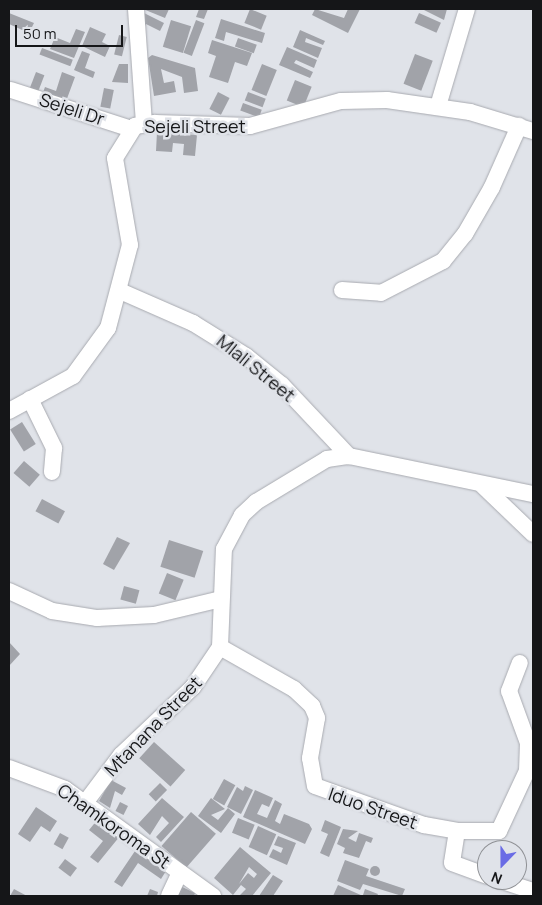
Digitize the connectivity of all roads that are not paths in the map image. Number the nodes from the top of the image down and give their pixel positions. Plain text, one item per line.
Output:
1 (136, 9) edge
2 (468, 9) edge
3 (11, 90) dead end
4 (438, 106) junction
5 (138, 126) junction
6 (526, 129) edge
7 (120, 290) junction
8 (342, 290) dead end
9 (30, 399) junction
10 (9, 411) edge
11 (349, 456) junction
12 (52, 472) dead end
13 (483, 486) junction
14 (533, 494) edge
15 (533, 534) edge
16 (9, 591) edge
17 (221, 600) junction
18 (220, 647) junction
19 (520, 664) dead end
20 (9, 768) edge
21 (530, 773) edge
22 (85, 804) junction
23 (457, 831) junction
24 (180, 872) junction
25 (477, 872) edge
26 (169, 896) edge
27 (213, 896) edge

1 - 5 street
2 - 4 street
3 - 5 street, Sejeli Dr
4 - 5 street, Sejeli Street
4 - 6 street, Sejeli Street
5 - 7 street, Sejeli Street
6 - 8 street
7 - 9 street, Sejeli Street
7 - 11 street, Mlali Street
9 - 10 street, Sejeli Street
9 - 12 street
11 - 13 street
11 - 17 street
13 - 14 street
13 - 15 street
16 - 17 street
17 - 18 street
18 - 22 street, Mtanana Street
18 - 23 street, Iduo Street
19 - 21 street, Iduo Street
20 - 22 street, Chamkoroma St
21 - 23 street, Iduo Street
22 - 24 street, Chamkoroma St
23 - 25 street
24 - 26 street
24 - 27 street, Chamkoroma St

